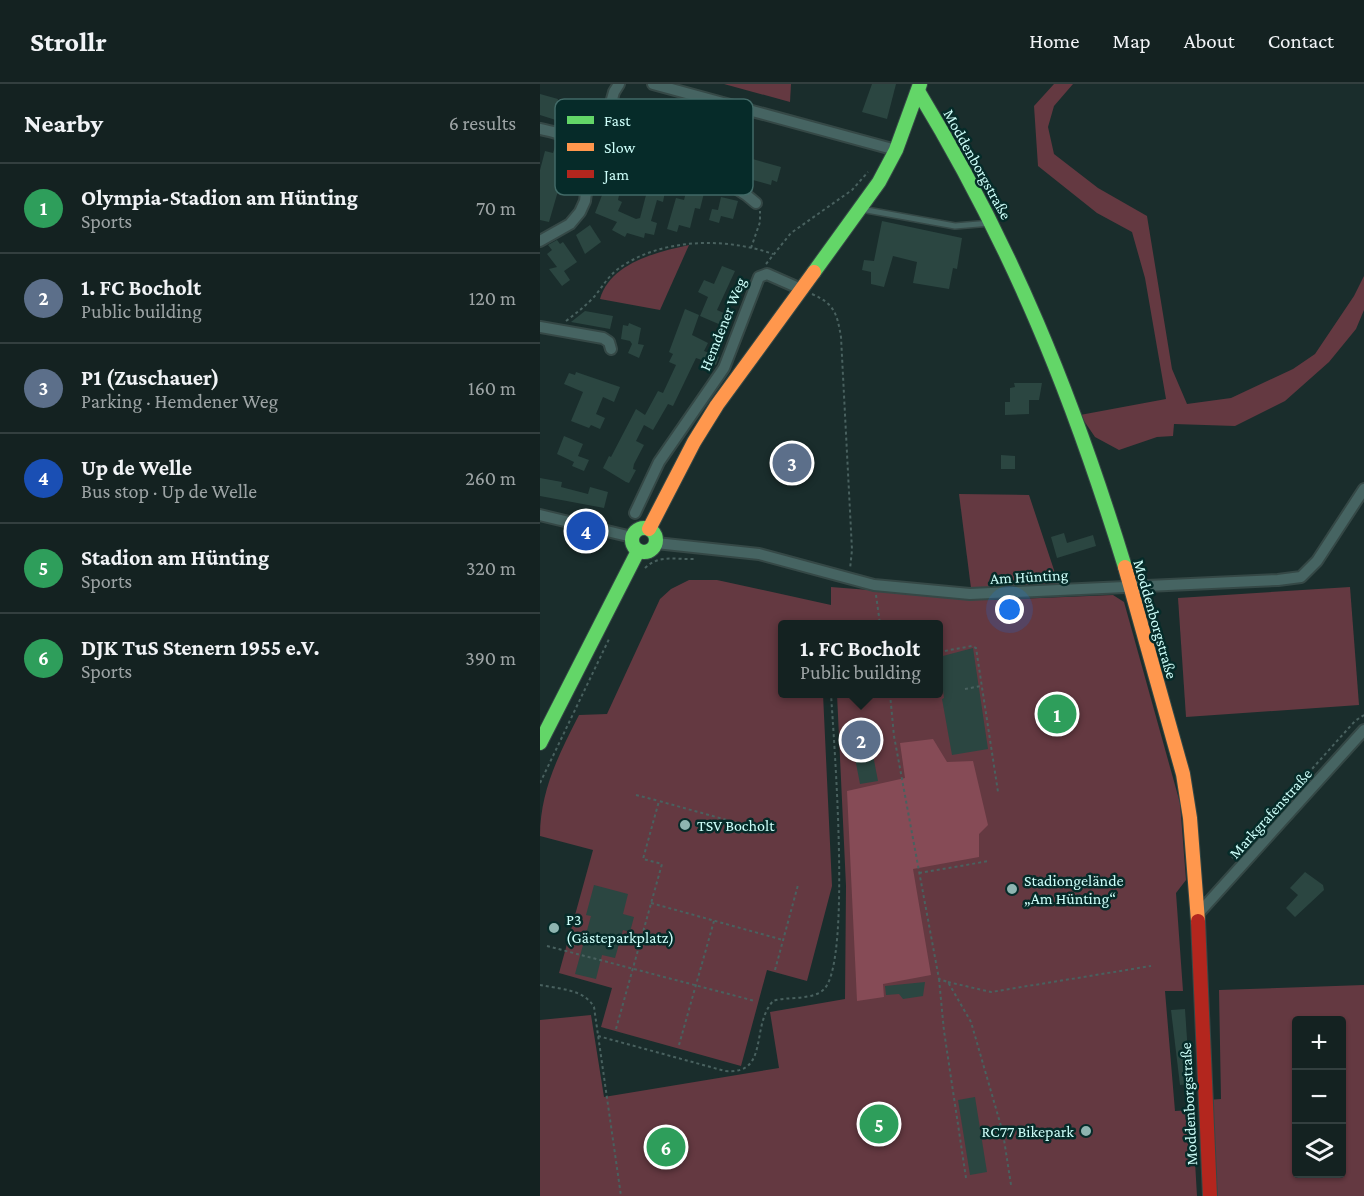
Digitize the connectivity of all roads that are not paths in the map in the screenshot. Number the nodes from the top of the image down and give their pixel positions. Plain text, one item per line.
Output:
1 (620, 84) edge
2 (653, 84) edge
3 (919, 88) edge
4 (612, 99) edge
5 (708, 99) edge
6 (753, 111) edge
7 (540, 129) edge
8 (555, 133) edge
9 (896, 150) junction
10 (586, 195) edge
11 (747, 195) edge
12 (756, 203) road end
13 (860, 209) junction
14 (992, 222) junction
15 (540, 241) edge
16 (801, 289) junction
17 (540, 327) edge
18 (611, 350) dead end
19 (1364, 489) edge
20 (635, 513) dead end
21 (540, 515) edge
22 (650, 529) junction
23 (632, 537) junction
24 (656, 543) junction
25 (638, 551) junction
26 (1131, 585) junction
27 (1364, 730) edge
28 (540, 743) edge
29 (1197, 915) junction
30 (1210, 1196) edge

1 - 4 street
2 - 5 street
3 - 9 street, Hemdener Weg
3 - 14 street, Moddenborgstraße
6 - 9 street
7 - 8 street
9 - 13 street, Hemdener Weg
10 - 15 street
11 - 12 street
13 - 14 lane
13 - 16 street, Hemdener Weg
14 - 26 street, Moddenborgstraße
16 - 20 street, Hemdener Weg
16 - 22 street, Hemdener Weg
17 - 18 street
19 - 26 street, Am Hünting
21 - 23 street
22 - 23 street
22 - 24 street
23 - 25 street
24 - 25 street
24 - 26 street, Am Hünting
25 - 28 street
26 - 29 street, Moddenborgstraße
27 - 29 street, Markgrafenstraße
29 - 30 street, Moddenborgstraße

